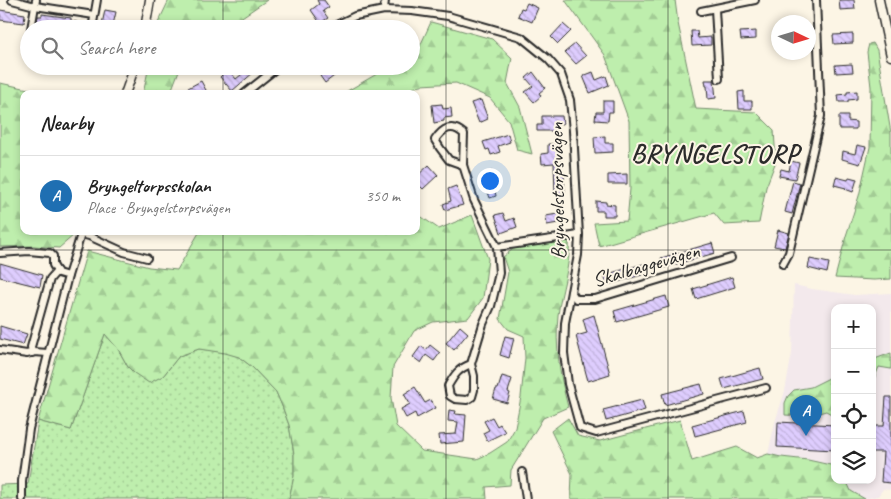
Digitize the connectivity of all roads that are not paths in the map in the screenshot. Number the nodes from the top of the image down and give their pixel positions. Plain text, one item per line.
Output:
1 (12, 0) edge
2 (97, 0) edge
3 (150, 0) edge
4 (385, 0) edge
5 (755, 0) edge
6 (816, 0) edge
7 (879, 0) edge
8 (35, 3) edge
9 (715, 9) junction
10 (384, 10) junction
11 (701, 11) dead end
12 (94, 15) junction
13 (33, 20) edge
14 (93, 20) edge
15 (147, 20) edge
16 (347, 20) edge
17 (891, 56) edge
18 (131, 75) edge
19 (268, 75) edge
20 (719, 79) dead end
21 (126, 90) edge
22 (249, 90) edge
23 (463, 165) junction
24 (80, 235) edge
25 (86, 235) edge
26 (579, 235) junction
27 (497, 247) junction
28 (0, 253) edge
29 (147, 258) dead end
30 (732, 258) dead end
31 (783, 264) dead end
32 (57, 271) junction
33 (68, 276) junction
34 (571, 292) junction
35 (0, 350) edge
36 (32, 353) junction
37 (48, 353) junction
38 (471, 364) junction
39 (766, 388) dead end
40 (522, 472) dead end
41 (22, 499) edge
42 (526, 499) edge

1 - 8 street
2 - 12 street
3 - 15 street
4 - 10 street
5 - 9 street
6 - 31 street
7 - 17 street
8 - 12 street
8 - 13 street
9 - 11 street
9 - 20 street
10 - 16 street, Bryngelstorpsvägen
10 - 26 street, Bryngelstorpsvägen
12 - 14 street
18 - 21 street
19 - 22 street
23 - 23 street
23 - 27 street
24 - 33 street
25 - 29 street
26 - 27 street
26 - 34 street, Bryngelstorpsvägen
27 - 38 street
28 - 32 street
30 - 34 street, Skalbaggevägen
32 - 33 street
32 - 36 street
33 - 37 street
34 - 39 street, Bryngelstorpsvägen
35 - 36 street
36 - 37 street
37 - 41 street
38 - 38 street
40 - 42 street

